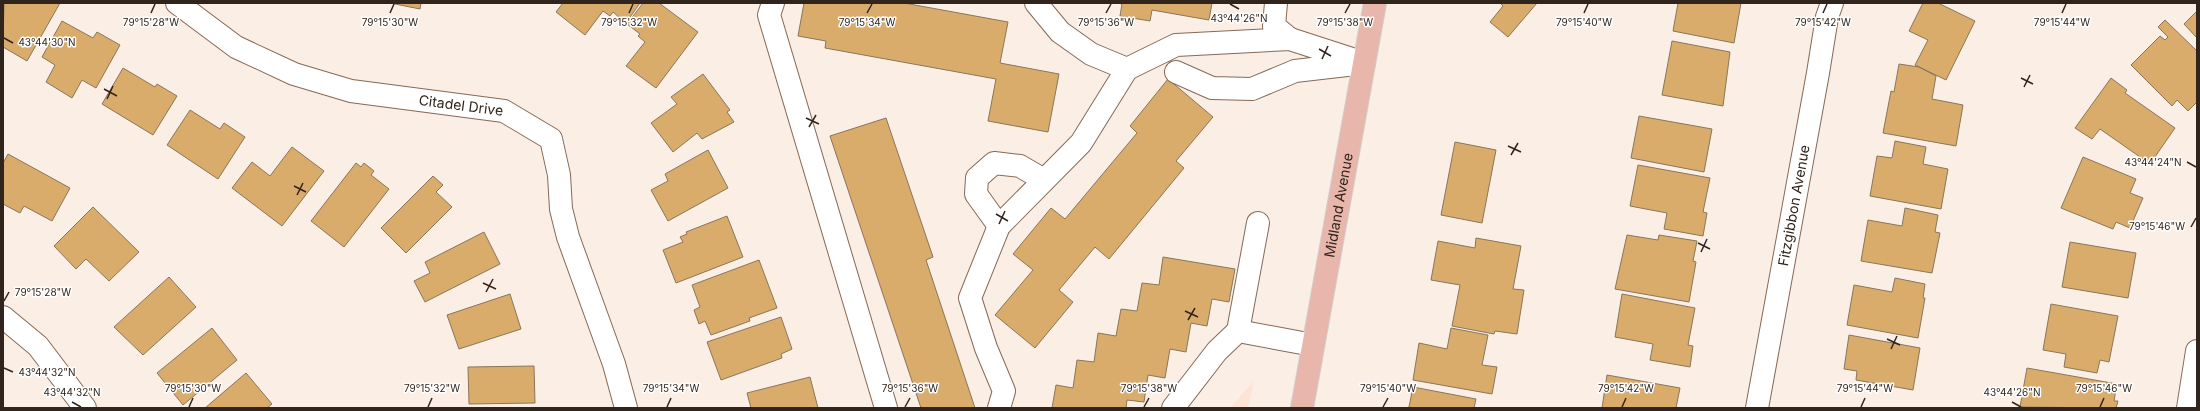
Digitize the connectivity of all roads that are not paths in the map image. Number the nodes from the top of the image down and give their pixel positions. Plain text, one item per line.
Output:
1 (177, 3) edge
2 (773, 3) edge
3 (1036, 3) edge
4 (1276, 3) edge
5 (1375, 3) edge
6 (1832, 3) edge
7 (1290, 39) junction
8 (1364, 63) junction
9 (1127, 69) junction
10 (1176, 72) dead end
11 (1044, 180) junction
12 (1258, 223) dead end
13 (999, 226) junction
14 (3, 317) edge
15 (1238, 331) junction
16 (1313, 345) junction
17 (2197, 351) edge
18 (85, 408) edge
19 (626, 408) edge
20 (886, 408) edge
21 (999, 408) edge
22 (1173, 408) edge
23 (1302, 408) edge
24 (1757, 408) edge
25 (2188, 408) edge

1 - 19 street, Citadel Drive
2 - 20 street
3 - 9 street
4 - 7 street
5 - 8 main road, Midland Avenue
6 - 24 street, Fitzgibbon Avenue
7 - 8 street
7 - 9 street
8 - 10 street
8 - 16 main road, Midland Avenue
9 - 11 street
11 - 13 street
11 - 13 street
12 - 15 street
13 - 21 street
14 - 18 street
15 - 16 street
15 - 22 street
16 - 23 main road, Midland Avenue
17 - 25 street

